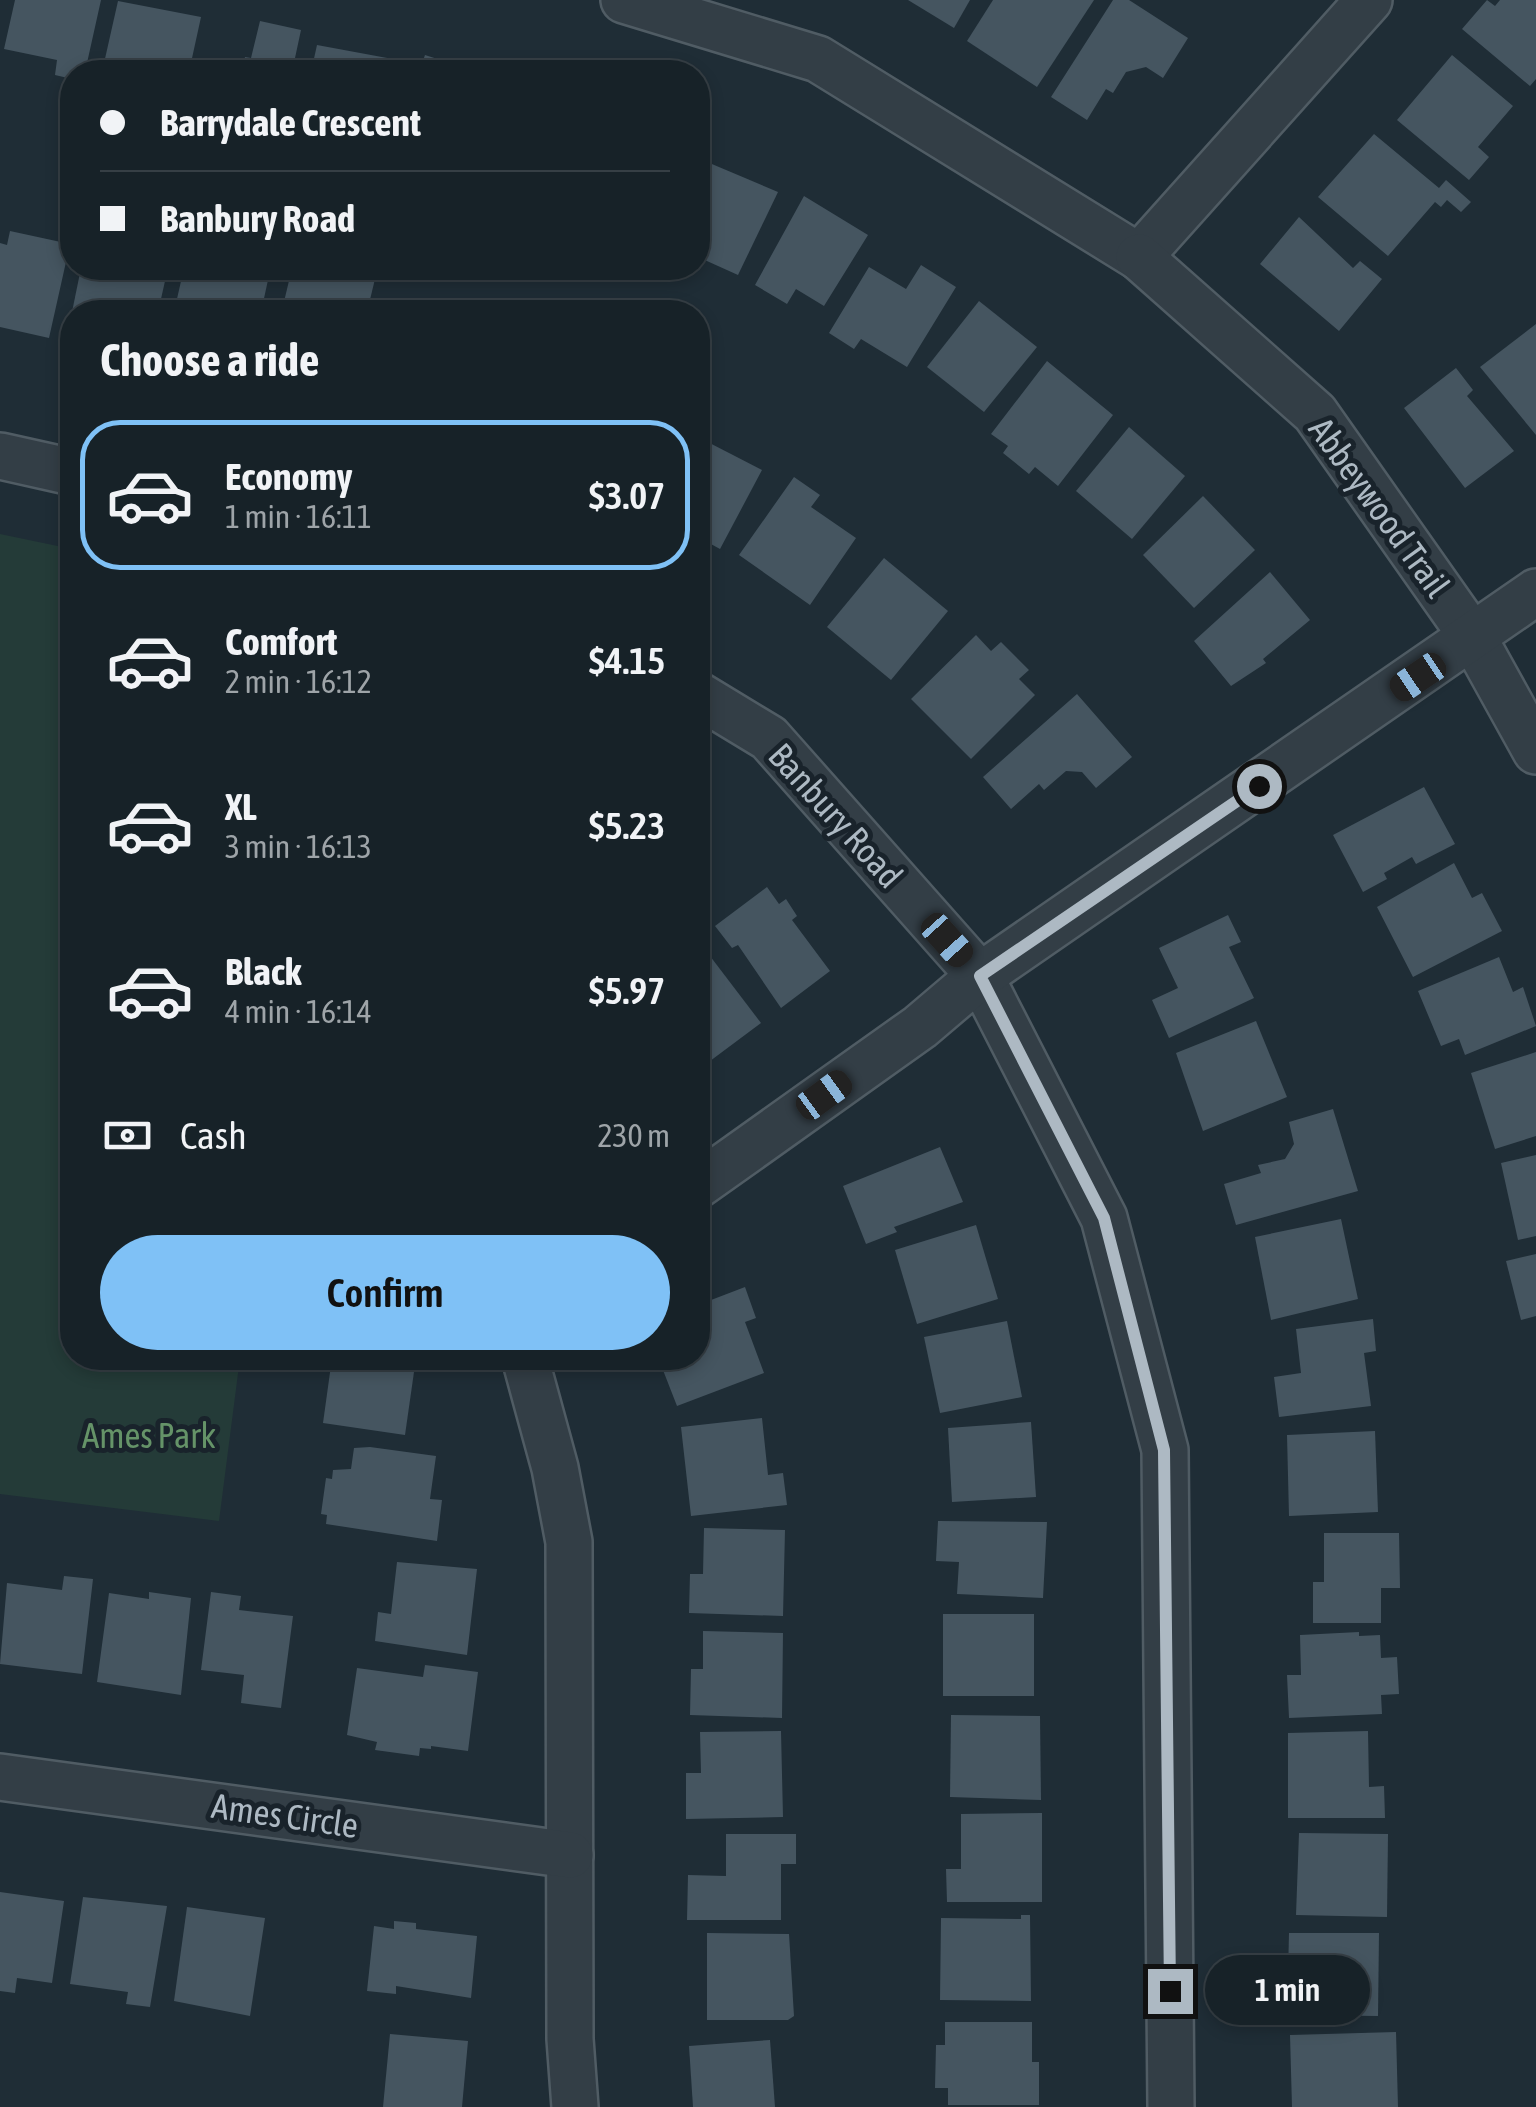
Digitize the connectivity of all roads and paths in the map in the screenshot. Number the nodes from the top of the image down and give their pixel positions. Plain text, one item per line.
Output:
1 (624, 0) edge
2 (1369, 0) edge
3 (1139, 258) junction
4 (0, 456) edge
5 (60, 469) edge
6 (1536, 592) edge
7 (1474, 639) junction
8 (710, 702) edge
9 (1536, 750) edge
10 (980, 976) junction
11 (710, 1177) edge
12 (528, 1370) edge
13 (0, 1776) edge
14 (570, 1855) junction
15 (575, 2107) edge
16 (1171, 2107) edge

1 - 3 street, Abbeywood Trail
2 - 3 street
3 - 7 street, Abbeywood Trail
4 - 5 street
6 - 7 street
7 - 9 street, Abbeywood Trail
7 - 10 street
8 - 10 street, Banbury Road
10 - 11 street
10 - 16 street, Banbury Road
12 - 14 street
13 - 14 street, Ames Circle
14 - 15 street

